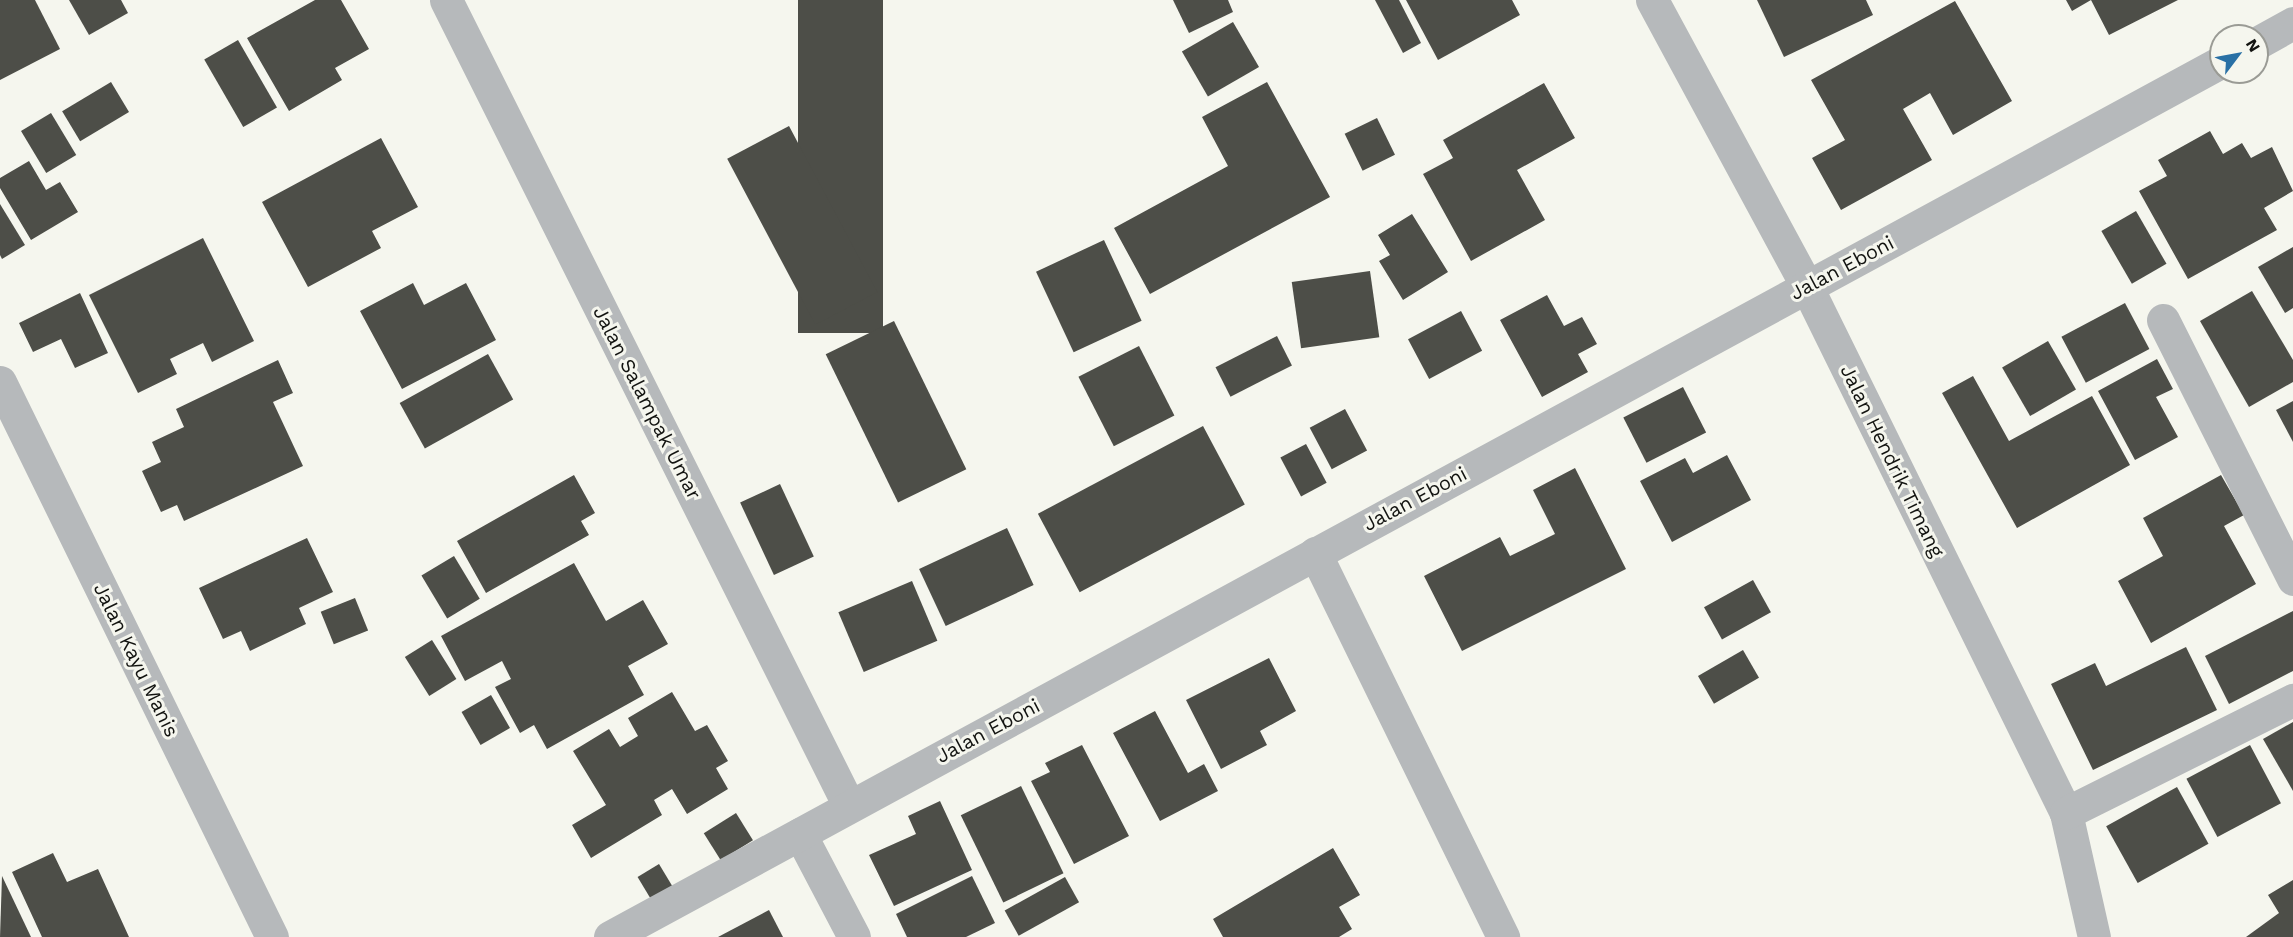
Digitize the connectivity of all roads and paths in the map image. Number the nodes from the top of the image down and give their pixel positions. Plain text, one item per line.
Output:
1 (446, 0) edge
2 (1652, 0) edge
3 (2293, 23) edge
4 (2269, 36) edge
5 (2209, 69) edge
6 (1807, 287) junction
7 (2163, 320) dead end
8 (0, 382) edge
9 (1315, 554) junction
10 (2293, 579) edge
11 (2293, 700) edge
12 (849, 806) junction
13 (2066, 813) junction
14 (800, 834) junction
15 (272, 937) edge
16 (610, 937) edge
17 (855, 937) edge
18 (1503, 937) edge
19 (2094, 937) edge

1 - 12 street, Jalan Salampak Umar
2 - 6 street, Jalan Hendrik Timang
3 - 4 street
5 - 6 street, Jalan Eboni
6 - 9 street, Jalan Eboni
6 - 13 street, Jalan Hendrik Timang
7 - 10 street
8 - 15 street, Jalan Kayu Manis
9 - 12 street, Jalan Eboni
9 - 18 street
11 - 13 street
12 - 14 street, Jalan Eboni
13 - 19 street, Jalan Hendrik Timang
14 - 16 street, Jalan Eboni
14 - 17 street

